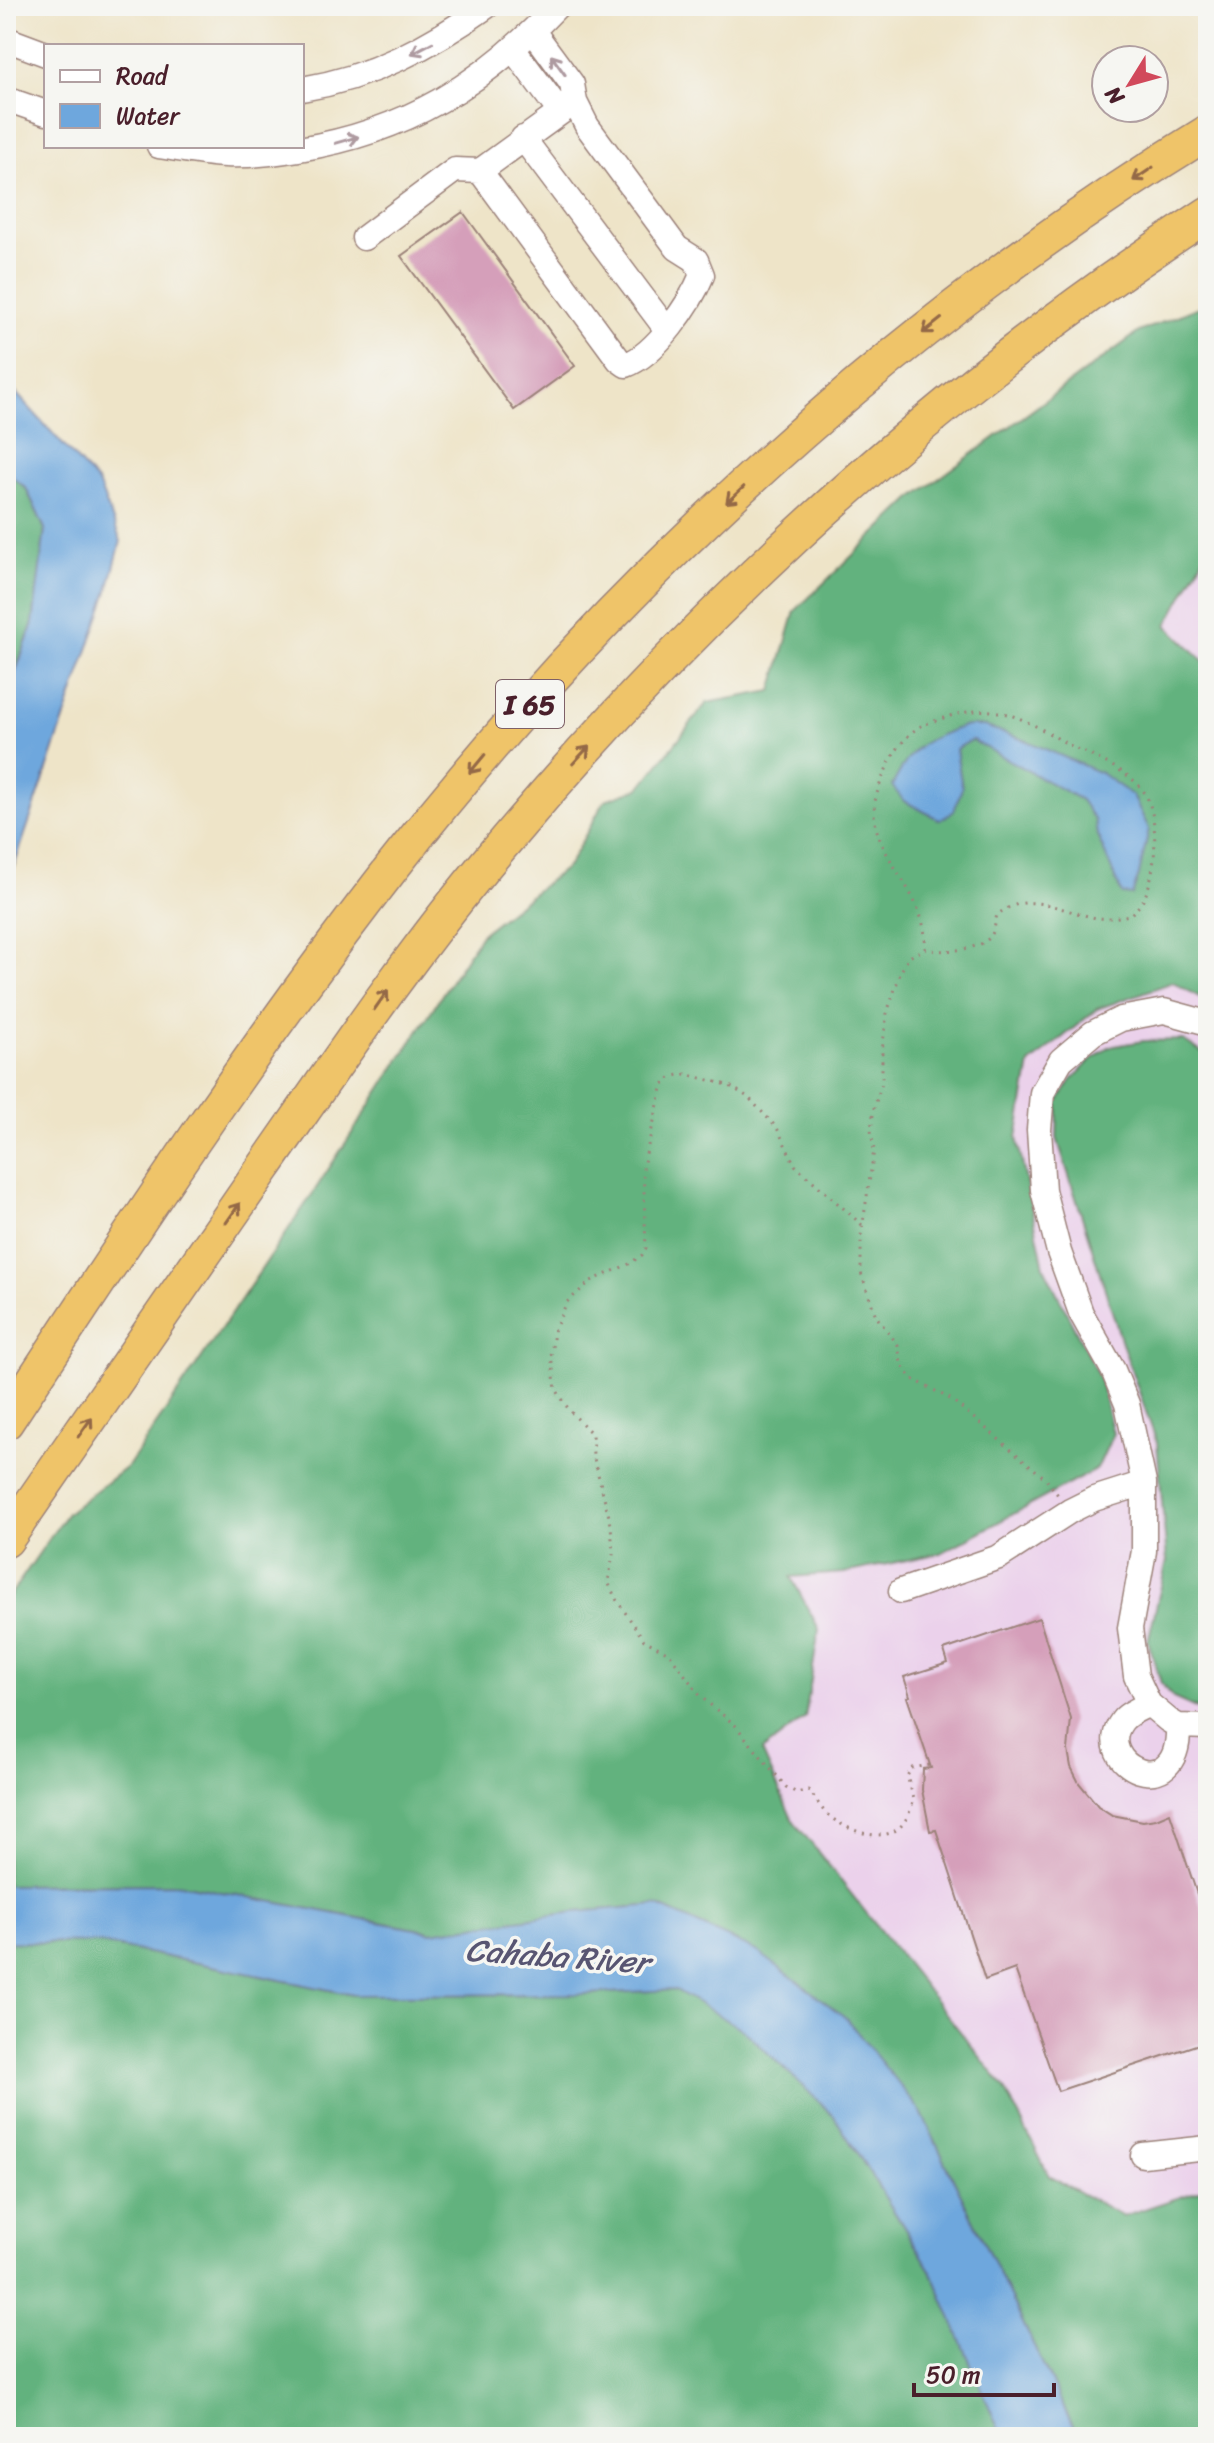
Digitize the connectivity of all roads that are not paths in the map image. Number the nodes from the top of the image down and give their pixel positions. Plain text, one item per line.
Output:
1 (487, 6) edge
2 (557, 6) edge
3 (533, 31) junction
4 (6, 39) edge
5 (513, 49) junction
6 (44, 53) edge
7 (304, 89) edge
8 (6, 99) edge
9 (567, 107) junction
10 (44, 112) edge
11 (1208, 132) edge
12 (523, 138) junction
13 (304, 147) edge
14 (173, 148) edge
15 (297, 148) edge
16 (480, 171) junction
17 (1208, 214) edge
18 (364, 238) dead end
19 (667, 330) junction
20 (1208, 1023) edge
21 (6, 1422) edge
22 (1144, 1483) junction
23 (6, 1540) edge
24 (901, 1591) dead end
25 (1149, 1704) junction
26 (1178, 1726) junction
27 (1208, 1727) edge
28 (1208, 2148) edge
29 (1143, 2155) dead end

1 -> 7 street
2 - 3 street
3 - 5 street
9 -> 3 street
4 - 6 street
5 - 9 street
13 -> 5 street
8 - 10 street
9 - 12 street
9 - 19 street
11 -> 21 highway, I 65
12 - 16 street
12 - 19 street
14 -> 15 street
16 - 18 street
16 - 19 street
23 -> 17 highway, I 65
20 - 22 street
22 - 24 street
22 - 25 street
25 - 26 street
25 - 26 street
26 - 27 street
28 - 29 street

